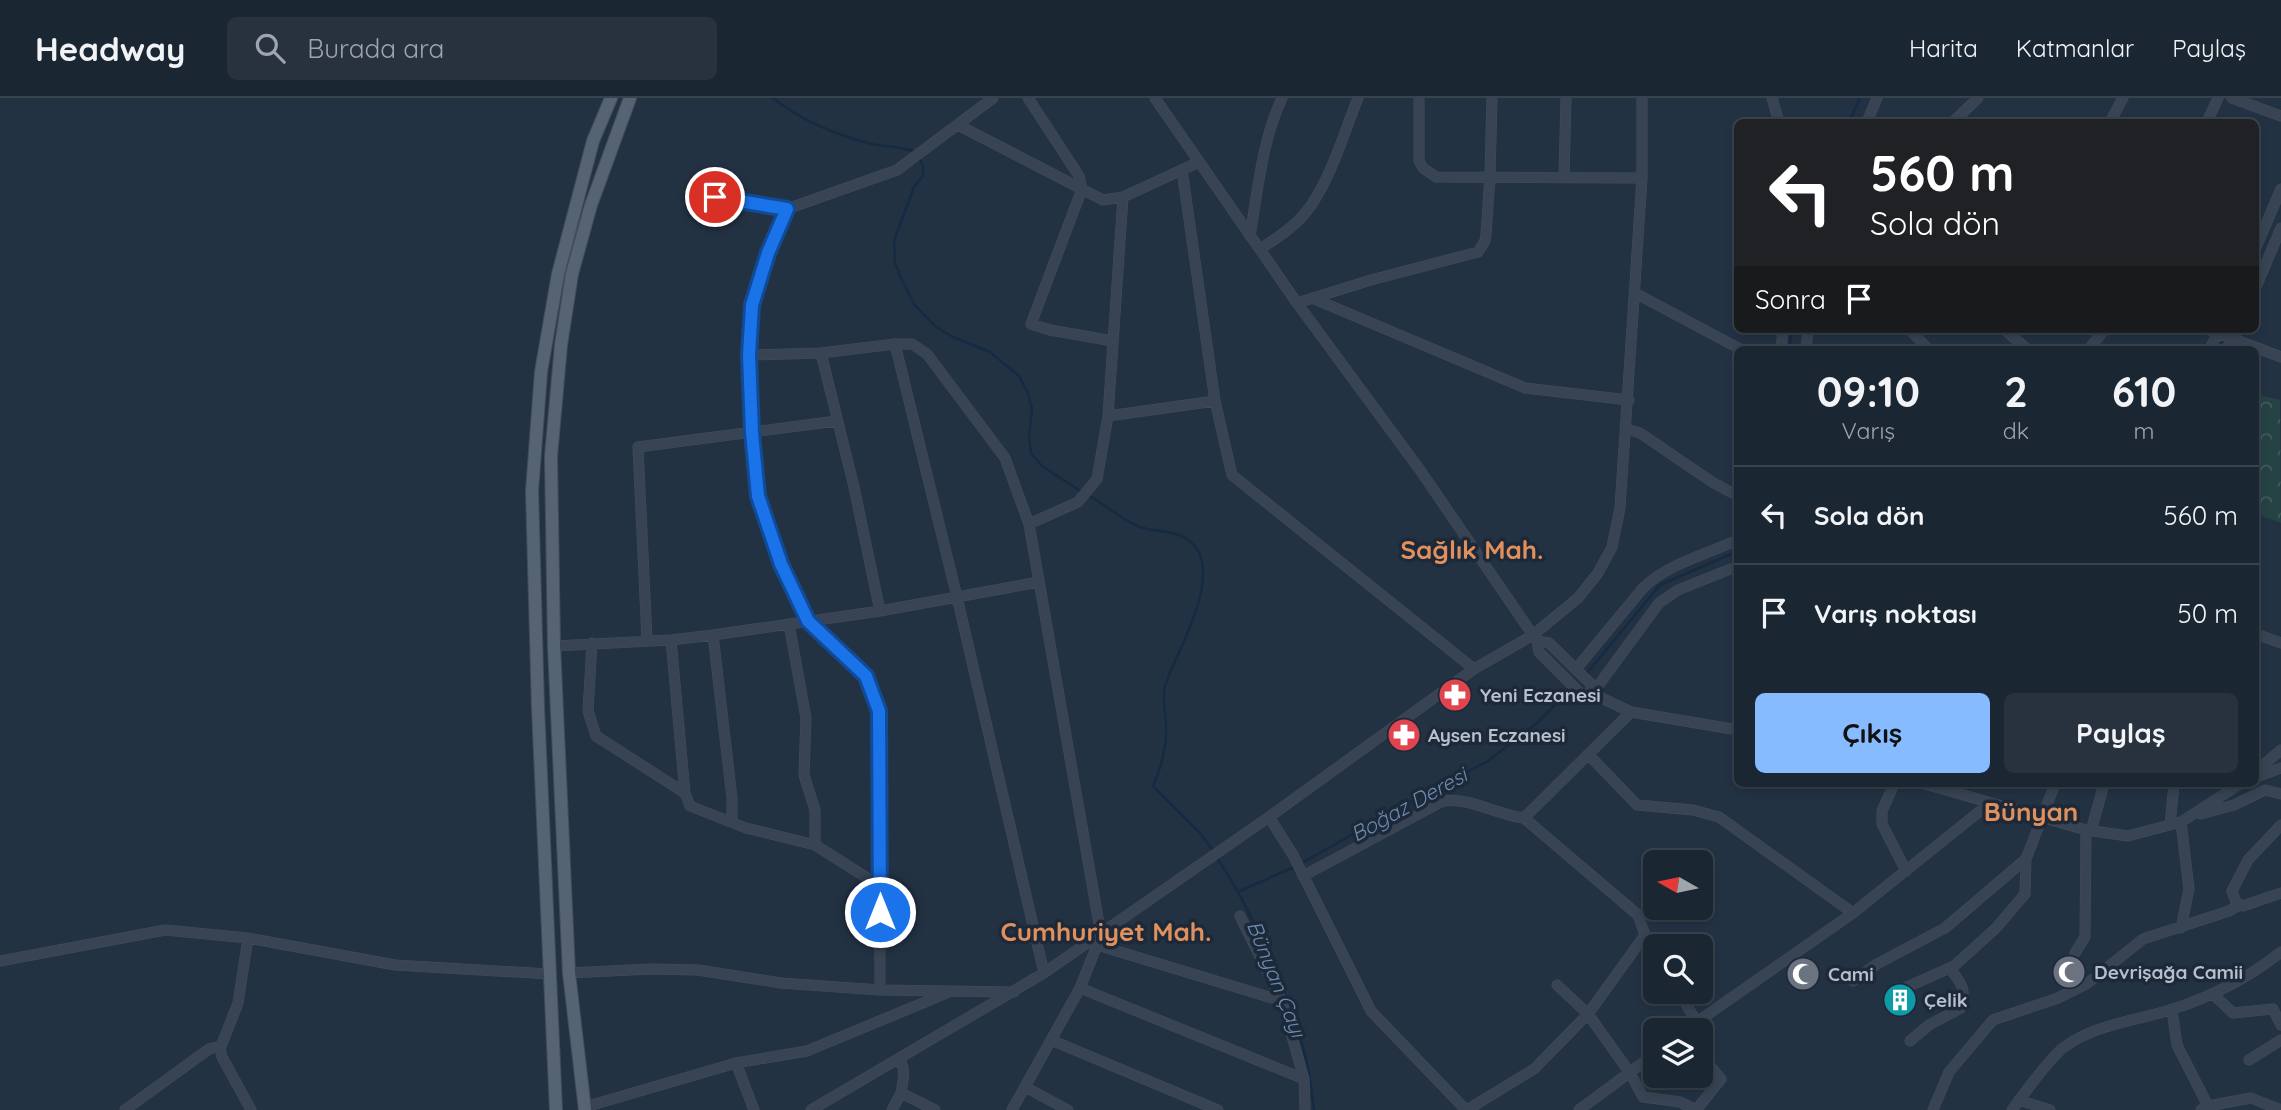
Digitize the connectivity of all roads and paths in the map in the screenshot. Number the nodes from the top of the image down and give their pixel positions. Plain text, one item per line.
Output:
1 (630, 98) edge
2 (993, 98) edge
3 (1027, 98) edge
4 (1156, 98) edge
5 (1282, 98) edge
6 (1358, 98) edge
7 (1419, 98) edge
8 (1492, 98) edge
9 (1566, 98) edge
10 (1642, 98) edge
11 (1772, 98) edge
12 (1877, 98) edge
13 (1978, 98) edge
14 (2123, 98) edge
15 (2218, 98) edge
16 (2232, 98) edge
17 (608, 100) edge
18 (2281, 116) edge
19 (1778, 119) edge
20 (1868, 119) edge
21 (1956, 119) edge
22 (2112, 119) edge
23 (2208, 119) edge
24 (958, 125) junction
25 (1199, 162) junction
26 (1182, 170) junction
27 (1490, 176) junction
28 (1564, 177) junction
29 (1642, 178) junction
30 (1082, 189) junction
31 (2281, 189) edge
32 (715, 197) dead end
33 (1123, 197) junction
34 (787, 209) junction
35 (2281, 228) edge
36 (1250, 236) junction
37 (2259, 240) edge
38 (1260, 249) junction
39 (2259, 281) edge
40 (1635, 293) junction
41 (1312, 298) junction
42 (1297, 303) junction
43 (1914, 333) edge
44 (2009, 333) edge
45 (2222, 333) edge
46 (2236, 333) edge
47 (2233, 340) junction
48 (1114, 341) junction
49 (895, 344) junction
50 (1734, 346) edge
51 (1925, 346) edge
52 (2023, 346) edge
53 (2228, 346) edge
54 (2250, 346) edge
55 (2259, 349) edge
56 (821, 353) junction
57 (749, 355) junction
58 (2281, 357) edge
59 (1629, 400) junction
60 (1215, 401) junction
61 (1108, 416) junction
62 (837, 421) junction
63 (1626, 429) junction
64 (752, 433) junction
65 (1734, 494) edge
66 (1029, 524) junction
67 (1734, 542) edge
68 (1734, 568) edge
69 (1038, 582) junction
70 (957, 597) junction
71 (880, 611) junction
72 (808, 621) junction
73 (789, 624) junction
74 (713, 635) junction
75 (2259, 635) edge
76 (1535, 638) junction
77 (647, 640) junction
78 (671, 640) junction
79 (592, 643) junction
80 (2281, 643) edge
81 (554, 646) junction
82 (1474, 669) junction
83 (1578, 671) junction
84 (1589, 691) junction
85 (1631, 712) junction
86 (1734, 729) edge
87 (2281, 750) edge
88 (1588, 754) junction
89 (2259, 768) edge
90 (2281, 768) edge
91 (2259, 776) edge
92 (1893, 787) edge
93 (2054, 787) edge
94 (2103, 787) edge
95 (2174, 787) edge
96 (2236, 787) edge
97 (1950, 788) edge
98 (685, 793) junction
99 (2281, 794) edge
100 (1990, 803) junction
101 (2193, 816) junction
102 (1269, 817) junction
103 (1524, 818) junction
104 (2041, 819) junction
105 (732, 822) junction
106 (2176, 823) junction
107 (2281, 825) edge
108 (2089, 831) junction
109 (815, 845) junction
110 (2026, 859) junction
111 (1906, 871) junction
112 (1302, 874) junction
113 (880, 886) junction
114 (2281, 893) edge
115 (2239, 905) junction
116 (1853, 913) junction
117 (1240, 916) dead end
118 (2181, 928) junction
119 (1645, 934) edge
120 (248, 938) junction
121 (1643, 938) edge
122 (1099, 940) junction
123 (2281, 952) edge
124 (2075, 953) dead end
125 (0, 961) edge
126 (1949, 968) junction
127 (569, 973) junction
128 (1044, 973) junction
129 (549, 974) junction
130 (1853, 981) dead end
131 (1557, 985) dead end
132 (1080, 988) junction
133 (880, 990) junction
134 (1898, 991) dead end
135 (951, 992) junction
136 (1015, 992) junction
137 (2214, 995) junction
138 (1282, 1001) junction
139 (2277, 1006) edge
140 (2172, 1010) junction
141 (1588, 1014) junction
142 (1700, 1018) edge
143 (2281, 1025) edge
144 (1051, 1040) junction
145 (2281, 1040) edge
146 (1910, 1041) dead end
147 (221, 1046) junction
148 (900, 1060) junction
149 (2249, 1060) dead end
150 (736, 1063) junction
151 (1643, 1063) edge
152 (1713, 1069) edge
153 (1630, 1073) junction
154 (1304, 1079) junction
155 (1025, 1087) junction
156 (901, 1093) junction
157 (2019, 1100) junction
158 (585, 1108) edge
159 (2206, 1109) edge
160 (125, 1110) edge
161 (251, 1110) edge
162 (556, 1110) edge
163 (754, 1110) edge
164 (812, 1110) edge
165 (892, 1110) edge
166 (935, 1110) edge
167 (1012, 1110) edge
168 (1068, 1110) edge
169 (1218, 1110) edge
170 (1305, 1110) edge
171 (1467, 1110) edge
172 (1579, 1110) edge
173 (1696, 1110) edge
174 (1933, 1110) edge
175 (2012, 1110) edge
176 (2050, 1110) edge
177 (2281, 1110) edge

1 - 81 main road
2 - 24 street
3 - 30 street
4 - 25 street
5 - 36 street
6 - 38 street
7 - 27 street
8 - 27 street
9 - 28 street
10 - 29 street
11 - 19 street
12 - 20 street
13 - 21 street
14 - 22 street
15 - 23 street
16 - 18 street
17 - 129 main road
24 - 30 street
24 - 34 street
25 - 26 street
25 - 36 street
26 - 33 street
26 - 60 street
27 - 28 street
27 - 41 street
28 - 29 street
29 - 40 street
30 - 33 street
30 - 48 street
31 - 37 street
32 - 34 street
33 - 48 street
34 - 57 street
35 - 39 street
36 - 38 street
38 - 42 street
40 - 50 street
40 - 59 street
41 - 42 street
41 - 59 street
42 - 76 street
43 - 51 street
44 - 52 street
45 - 47 street
46 - 47 street
47 - 53 street
47 - 54 street
48 - 61 street
49 - 56 street
49 - 66 street
49 - 70 street
55 - 58 street
56 - 57 street
56 - 62 street
57 - 64 street
59 - 63 street
60 - 61 street
60 - 82 street
61 - 66 street
62 - 64 street
62 - 71 street
63 - 65 street
63 - 76 street
64 - 72 street
64 - 77 street
66 - 69 street
67 - 83 street
68 - 84 street
69 - 70 street
69 - 122 street
70 - 71 street
70 - 128 street
71 - 72 street
72 - 73 street
72 - 113 street
73 - 74 street
73 - 109 street
74 - 78 street
74 - 105 street
75 - 80 street
76 - 82 street
76 - 83 street
76 - 84 street
77 - 78 street
77 - 79 street
78 - 98 street
79 - 81 street
79 - 98 street
81 - 127 main road
82 - 102 street
83 - 84 street
84 - 85 street
85 - 86 street
85 - 88 street
87 - 89 street
88 - 103 street
88 - 116 street
90 - 91 street
92 - 111 street
93 - 104 street
94 - 108 street
95 - 106 street
96 - 101 street
97 - 100 street
98 - 105 street
99 - 101 street
100 - 104 street
100 - 111 street
101 - 106 street
102 - 112 street
102 - 122 street
103 - 112 street
103 - 119 street
104 - 108 street
104 - 110 street
105 - 109 street
106 - 108 street
106 - 118 street
107 - 115 street
108 - 124 street
109 - 113 street
110 - 126 street
110 - 130 street
111 - 116 street
112 - 171 street
113 - 133 street
114 - 115 street
115 - 118 street
116 - 142 street
117 - 138 street
118 - 174 street
120 - 125 street
120 - 129 street
120 - 147 street
121 - 141 street
122 - 128 street
122 - 132 street
122 - 138 street
123 - 137 street
126 - 134 street
126 - 146 street
127 - 133 street
127 - 158 main road
128 - 136 street
129 - 162 main road
131 - 141 street
132 - 144 street
132 - 154 street
133 - 135 street
135 - 136 street
135 - 150 street
136 - 148 street
137 - 139 street
137 - 140 street
138 - 154 street
139 - 143 street
140 - 157 street
140 - 159 street
141 - 153 street
141 - 171 street
144 - 155 street
144 - 169 street
145 - 149 street
147 - 160 street
147 - 161 street
148 - 156 street
148 - 164 street
150 - 158 street
150 - 163 street
151 - 153 street
152 - 173 street
153 - 172 street
153 - 173 street
154 - 170 street
155 - 167 street
155 - 168 street
156 - 165 street
156 - 166 street
157 - 175 street
157 - 176 street
159 - 177 street

